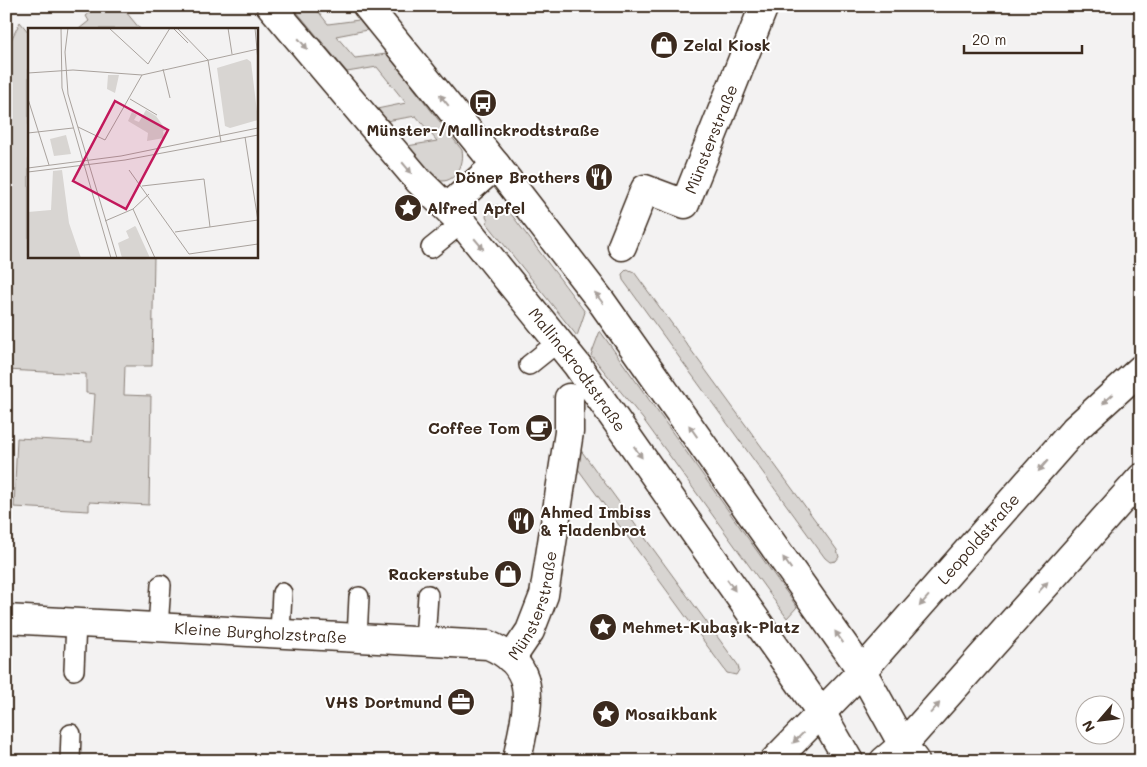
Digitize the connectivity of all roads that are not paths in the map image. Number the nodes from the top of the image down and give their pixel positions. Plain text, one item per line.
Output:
1 (272, 6) edge
2 (367, 6) edge
3 (764, 6) edge
4 (496, 165) junction
5 (455, 215) junction
6 (622, 246) dead end
7 (431, 248) dead end
8 (559, 341) junction
9 (529, 365) dead end
10 (1141, 369) edge
11 (570, 398) dead end
12 (1141, 478) edge
13 (161, 586) dead end
14 (282, 592) dead end
15 (428, 595) dead end
16 (359, 597) dead end
17 (6, 619) edge
18 (76, 622) junction
19 (158, 627) junction
20 (280, 633) junction
21 (357, 638) junction
22 (425, 641) junction
23 (511, 660) junction
24 (74, 670) dead end
25 (862, 671) junction
26 (822, 714) junction
27 (71, 734) dead end
28 (900, 755) edge
29 (70, 761) edge
30 (517, 761) edge
31 (774, 761) edge
32 (849, 761) edge

1 -> 5 main road, Mallinckrodtstraße
4 -> 2 main road
3 - 6 main road, Münsterstraße
4 - 5 main road
25 -> 4 main road
5 - 7 lane
5 -> 8 main road, Mallinckrodtstraße
8 - 9 lane
8 -> 26 main road, Mallinckrodtstraße
10 -> 25 main road, Leopoldstraße
11 - 23 main road, Münsterstraße
28 -> 12 main road
13 - 19 lane
14 - 20 lane
15 - 22 lane
16 - 21 lane
17 - 18 main road, Kleine Burgholzstraße
18 - 19 main road, Kleine Burgholzstraße
18 - 24 lane
19 - 20 main road, Kleine Burgholzstraße
20 - 21 main road, Kleine Burgholzstraße
21 - 22 main road, Kleine Burgholzstraße
22 - 23 main road, Kleine Burgholzstraße
23 - 30 main road, Münsterstraße
25 - 26 main road, Leopoldstraße
25 - 28 main road
26 -> 31 main road
26 - 32 main road, Mallinckrodtstraße
27 - 29 lane

